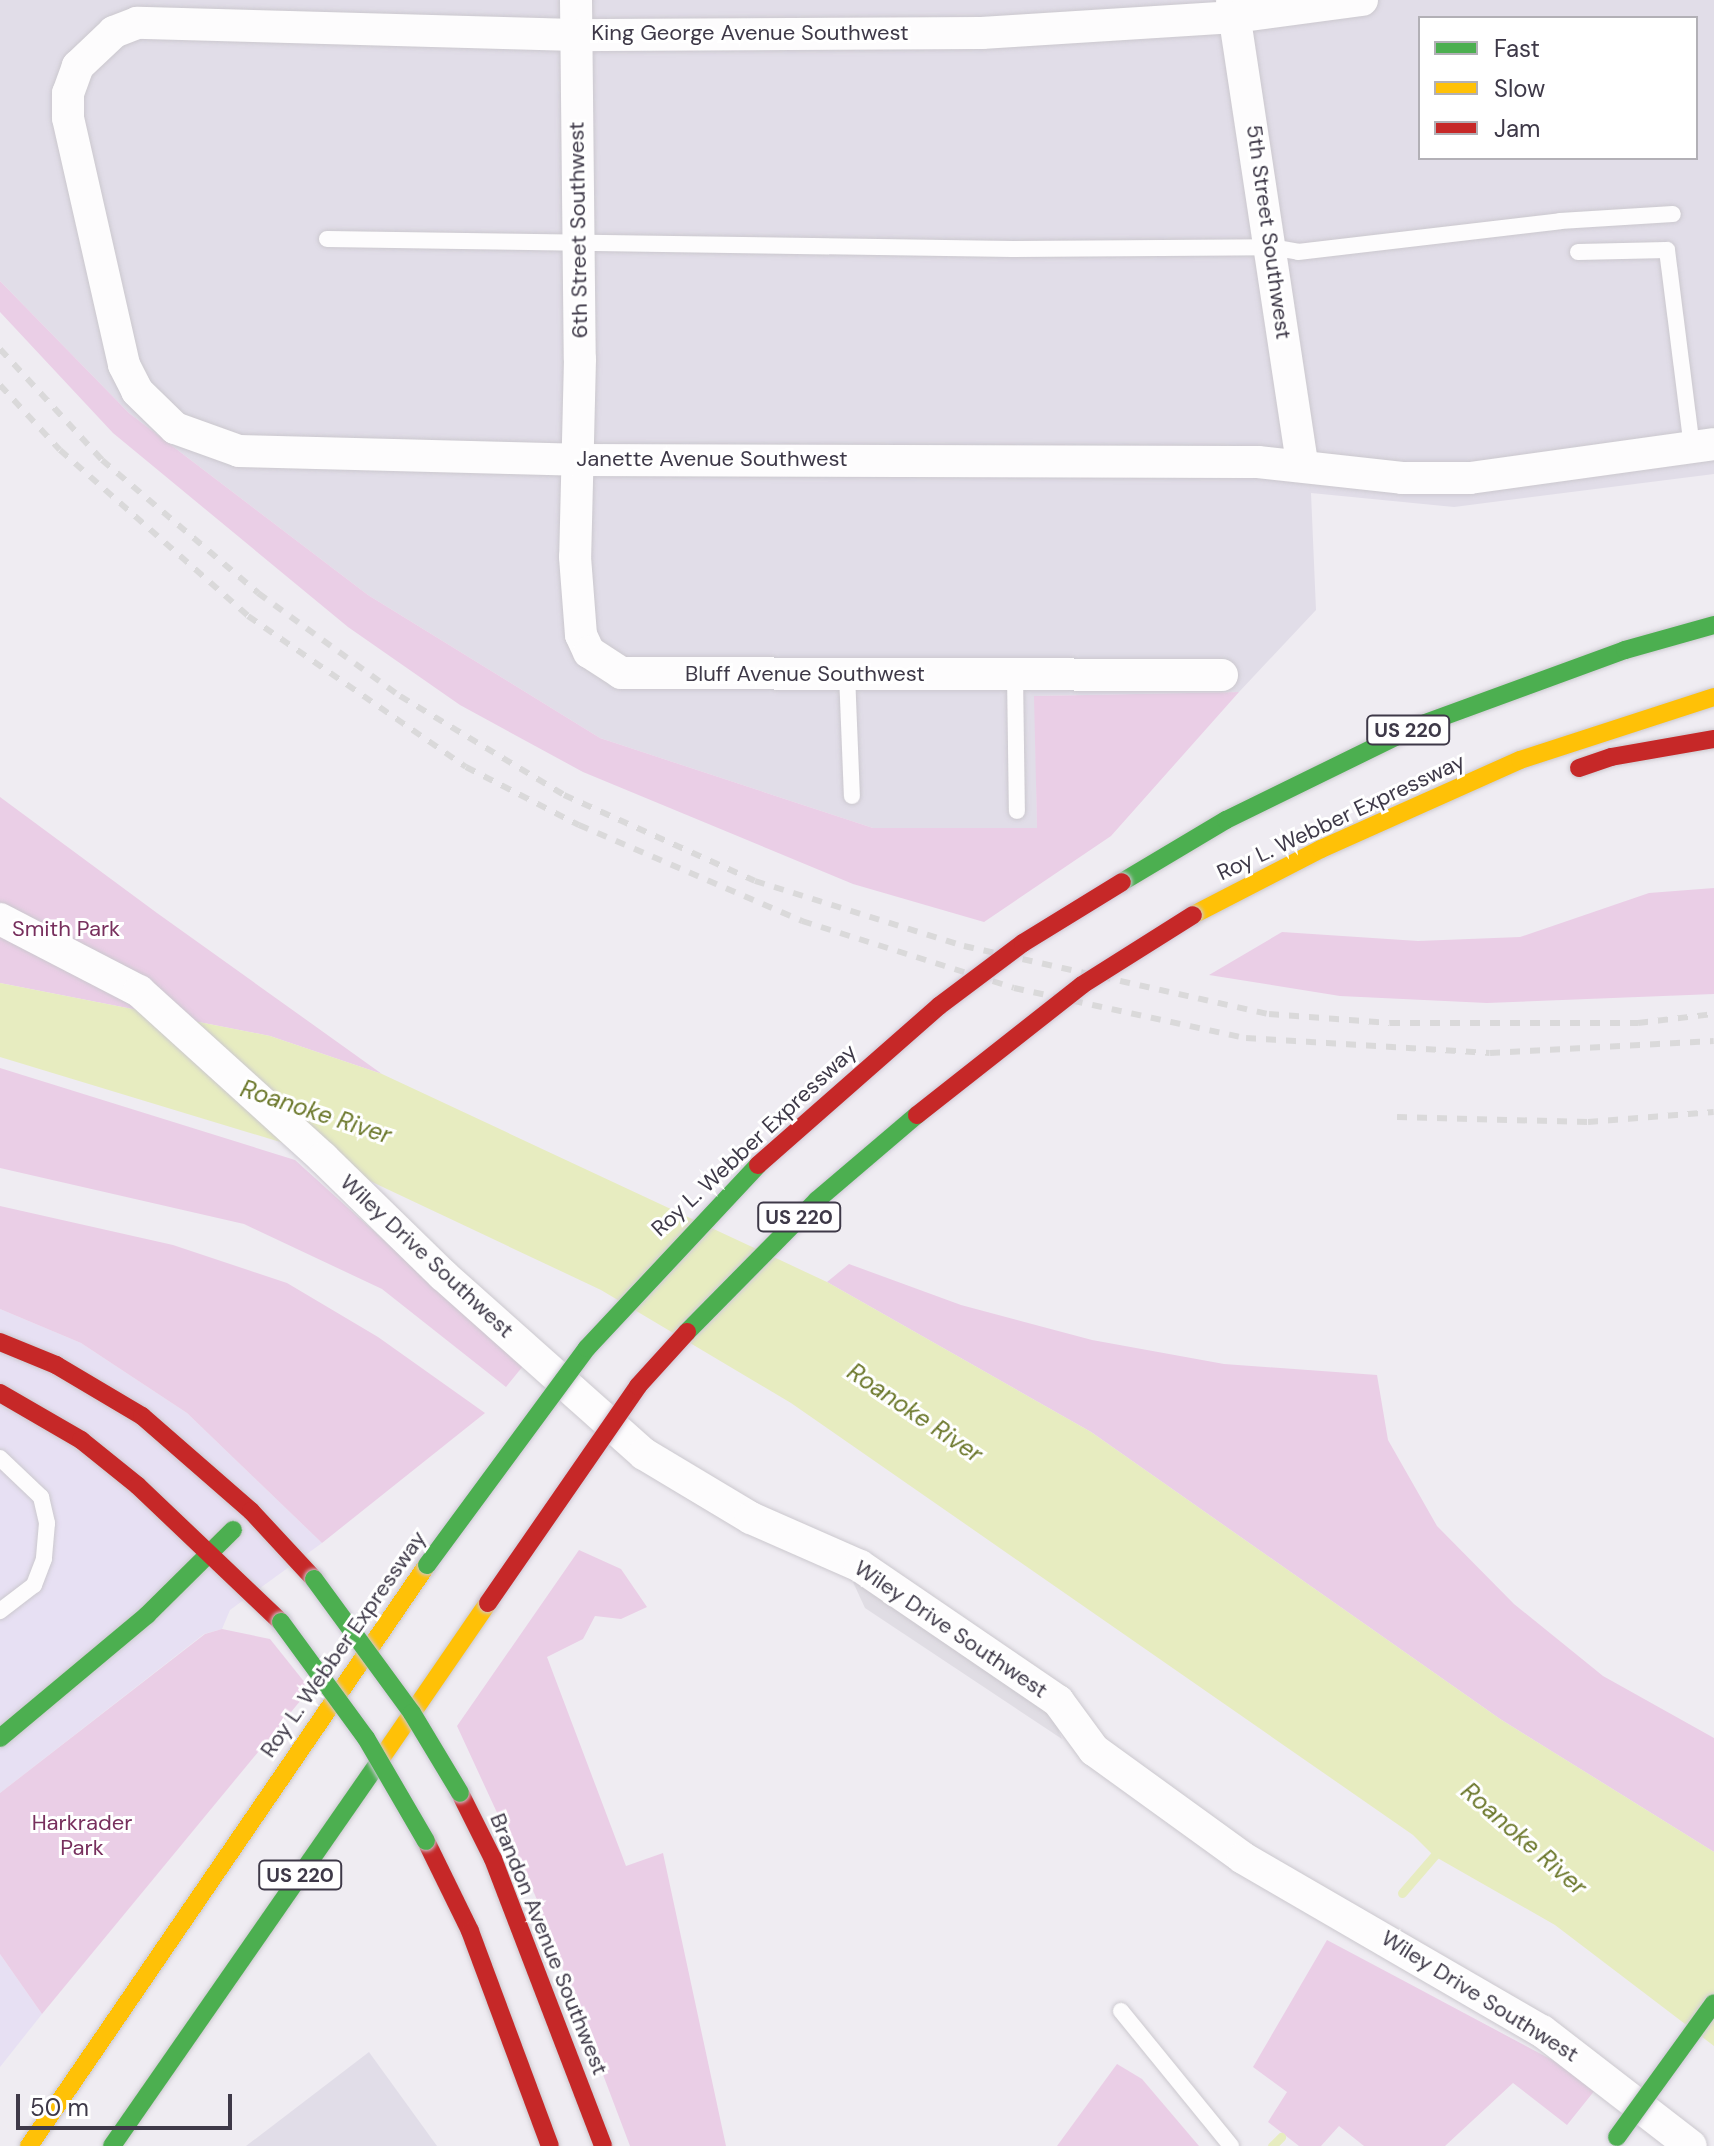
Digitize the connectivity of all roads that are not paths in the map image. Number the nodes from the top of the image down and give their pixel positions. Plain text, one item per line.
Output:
1 (576, 0) edge
2 (1362, 0) edge
3 (1234, 8) edge
4 (137, 23) joint
5 (575, 35) junction
6 (1673, 214) dead end
7 (327, 239) dead end
8 (577, 244) junction
9 (1271, 247) junction
10 (1578, 252) dead end
11 (1703, 446) edge
12 (577, 460) junction
13 (1302, 464) junction
14 (1714, 614) edge
15 (1714, 625) edge
16 (1625, 650) junction
17 (847, 674) junction
18 (1015, 675) junction
19 (1222, 675) dead end
20 (1714, 697) edge
21 (1714, 739) edge
22 (1560, 774) dead end
23 (852, 796) dead end
24 (1483, 799) dead end
25 (1017, 811) dead end
26 (1321, 849) junction
27 (0, 919) edge
28 (0, 1342) edge
29 (0, 1393) edge
30 (0, 1458) edge
31 (251, 1511) junction
32 (211, 1551) junction
33 (0, 1611) edge
34 (0, 1738) edge
35 (1714, 2003) edge
36 (1121, 2011) dead end
37 (85, 2057) junction
38 (13, 2135) dead end
39 (1617, 2137) dead end
40 (29, 2146) edge
41 (112, 2146) edge
42 (550, 2146) edge
43 (603, 2146) edge
44 (1231, 2146) edge
45 (1691, 2146) edge

1 - 5 street, 6th Street Southwest
2 - 3 street, King George Avenue Southwest
3 - 5 street, King George Avenue Southwest
3 - 9 street, 5th Street Southwest
4 - 5 street, King George Avenue Southwest
4 - 12 street, Janette Avenue Southwest
5 - 8 street, 6th Street Southwest
6 - 9 lane
7 - 8 lane
8 - 9 lane
8 - 12 street, 6th Street Southwest
9 - 13 street, 5th Street Southwest
10 - 11 lane
11 - 13 street, Janette Avenue Southwest
12 - 13 street, Janette Avenue Southwest
12 - 17 street, Bluff Avenue Southwest
14 - 16 main road
15 - 16 main road, Roy L. Webber Expressway / US 220
16 - 37 main road, Roy L. Webber Expressway / US 220, bridge
17 - 18 street, Bluff Avenue Southwest
17 - 23 lane
18 - 19 street, Bluff Avenue Southwest
18 - 25 lane
20 - 26 main road, Roy L. Webber Expressway / US 220
21 - 22 main road
24 - 26 main road
26 - 41 main road, Roy L. Webber Expressway / US 220, bridge
27 - 45 street, Wiley Drive Southwest
28 - 31 main road, Brandon Avenue Southwest
29 - 32 main road
30 - 33 lane
31 - 32 main road
31 - 43 main road, Brandon Avenue Southwest, bridge
32 - 34 main road
32 - 42 main road, bridge
35 - 39 main road, bridge
36 - 44 lane
37 - 38 main road
37 - 40 main road, Roy L. Webber Expressway / US 220

